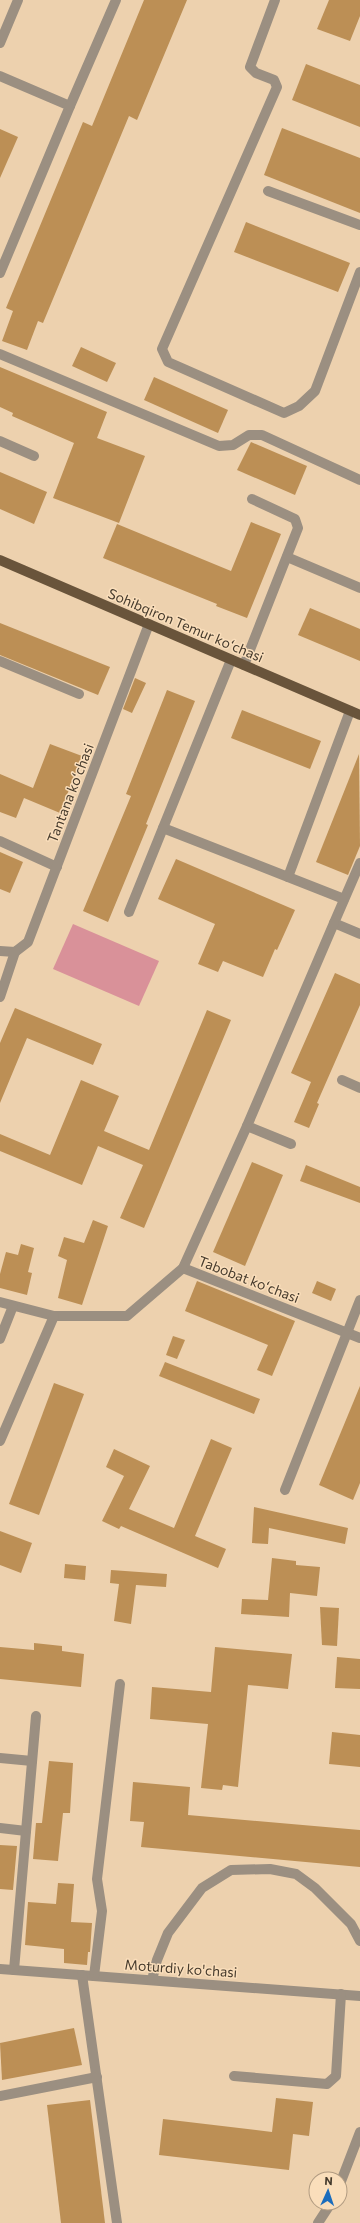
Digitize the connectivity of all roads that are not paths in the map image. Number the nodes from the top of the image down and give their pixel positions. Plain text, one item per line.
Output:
1 (18, 0) edge
2 (116, 0) edge
3 (275, 0) edge
4 (0, 43) edge
5 (0, 76) edge
6 (70, 106) junction
7 (268, 191) dead end
8 (360, 225) edge
9 (360, 272) edge
10 (0, 273) edge
11 (0, 354) edge
12 (0, 441) edge
13 (34, 456) dead end
14 (360, 480) edge
15 (252, 499) dead end
16 (287, 557) junction
17 (0, 560) edge
18 (360, 588) edge
19 (149, 624) junction
20 (232, 660) junction
21 (0, 661) edge
22 (244, 665) junction
23 (79, 694) dead end
24 (350, 711) junction
25 (360, 715) edge
26 (163, 828) junction
27 (0, 842) edge
28 (360, 863) edge
29 (57, 867) junction
30 (288, 877) junction
31 (344, 899) junction
32 (129, 912) dead end
33 (334, 923) junction
34 (360, 934) edge
35 (0, 951) edge
36 (15, 952) junction
37 (0, 997) edge
38 (342, 1080) dead end
39 (360, 1088) edge
40 (247, 1126) junction
41 (291, 1144) dead end
42 (183, 1268) junction
43 (360, 1300) edge
44 (0, 1302) edge
45 (13, 1306) junction
46 (54, 1316) junction
47 (347, 1332) junction
48 (360, 1338) edge
49 (0, 1339) edge
50 (0, 1441) edge
51 (285, 1490) dead end
52 (120, 1684) dead end
53 (36, 1716) dead end
54 (0, 1758) edge
55 (32, 1761) junction
56 (0, 1828) edge
57 (26, 1831) junction
58 (360, 1941) edge
59 (0, 1968) edge
60 (14, 1970) junction
61 (82, 1975) junction
62 (94, 1976) junction
63 (152, 1980) junction
64 (340, 1994) junction
65 (360, 1996) edge
66 (234, 2076) dead end
67 (96, 2077) junction
68 (0, 2096) edge
69 (360, 2132) edge
70 (345, 2171) edge
71 (326, 2211) edge
72 (117, 2223) edge
73 (318, 2223) edge

1 - 4 street
2 - 6 street
3 - 9 street
5 - 6 street
6 - 10 street
7 - 8 street
11 - 14 street
12 - 13 street
15 - 16 street
16 - 18 street
16 - 22 street
17 - 19 main road, Sohibqiron Temur koʻchasi
19 - 20 main road, Sohibqiron Temur koʻchasi
19 - 29 street, Tantana koʻchasi
20 - 22 main road, Sohibqiron Temur koʻchasi
20 - 26 street
21 - 23 street
22 - 24 main road, Sohibqiron Temur koʻchasi
24 - 25 main road, Sohibqiron Temur koʻchasi
24 - 30 street
26 - 30 street
26 - 32 street
27 - 29 street
28 - 31 street
29 - 36 street, Tantana koʻchasi
30 - 31 street
31 - 33 street
33 - 34 street
33 - 40 street
35 - 36 street
36 - 37 street
38 - 39 street
40 - 41 street
40 - 42 street
42 - 46 street, Tabobat koʻchasi
42 - 47 street, Tabobat koʻchasi
43 - 47 street
44 - 45 street, Tabobat koʻchasi
45 - 46 street, Tabobat koʻchasi
45 - 49 street
46 - 50 street
47 - 48 street, Tabobat koʻchasi
47 - 51 street
52 - 62 street
53 - 55 street
54 - 55 street
55 - 57 street
56 - 57 street
57 - 60 street
58 - 63 street
59 - 60 street, Moturdiy ko'chasi
60 - 61 street, Moturdiy ko'chasi
61 - 62 street, Moturdiy ko'chasi
61 - 67 street
62 - 63 street, Moturdiy ko'chasi
63 - 64 street, Moturdiy ko'chasi
64 - 65 street, Moturdiy ko'chasi
64 - 66 street
67 - 68 street
67 - 72 street
69 - 70 street
71 - 73 street

